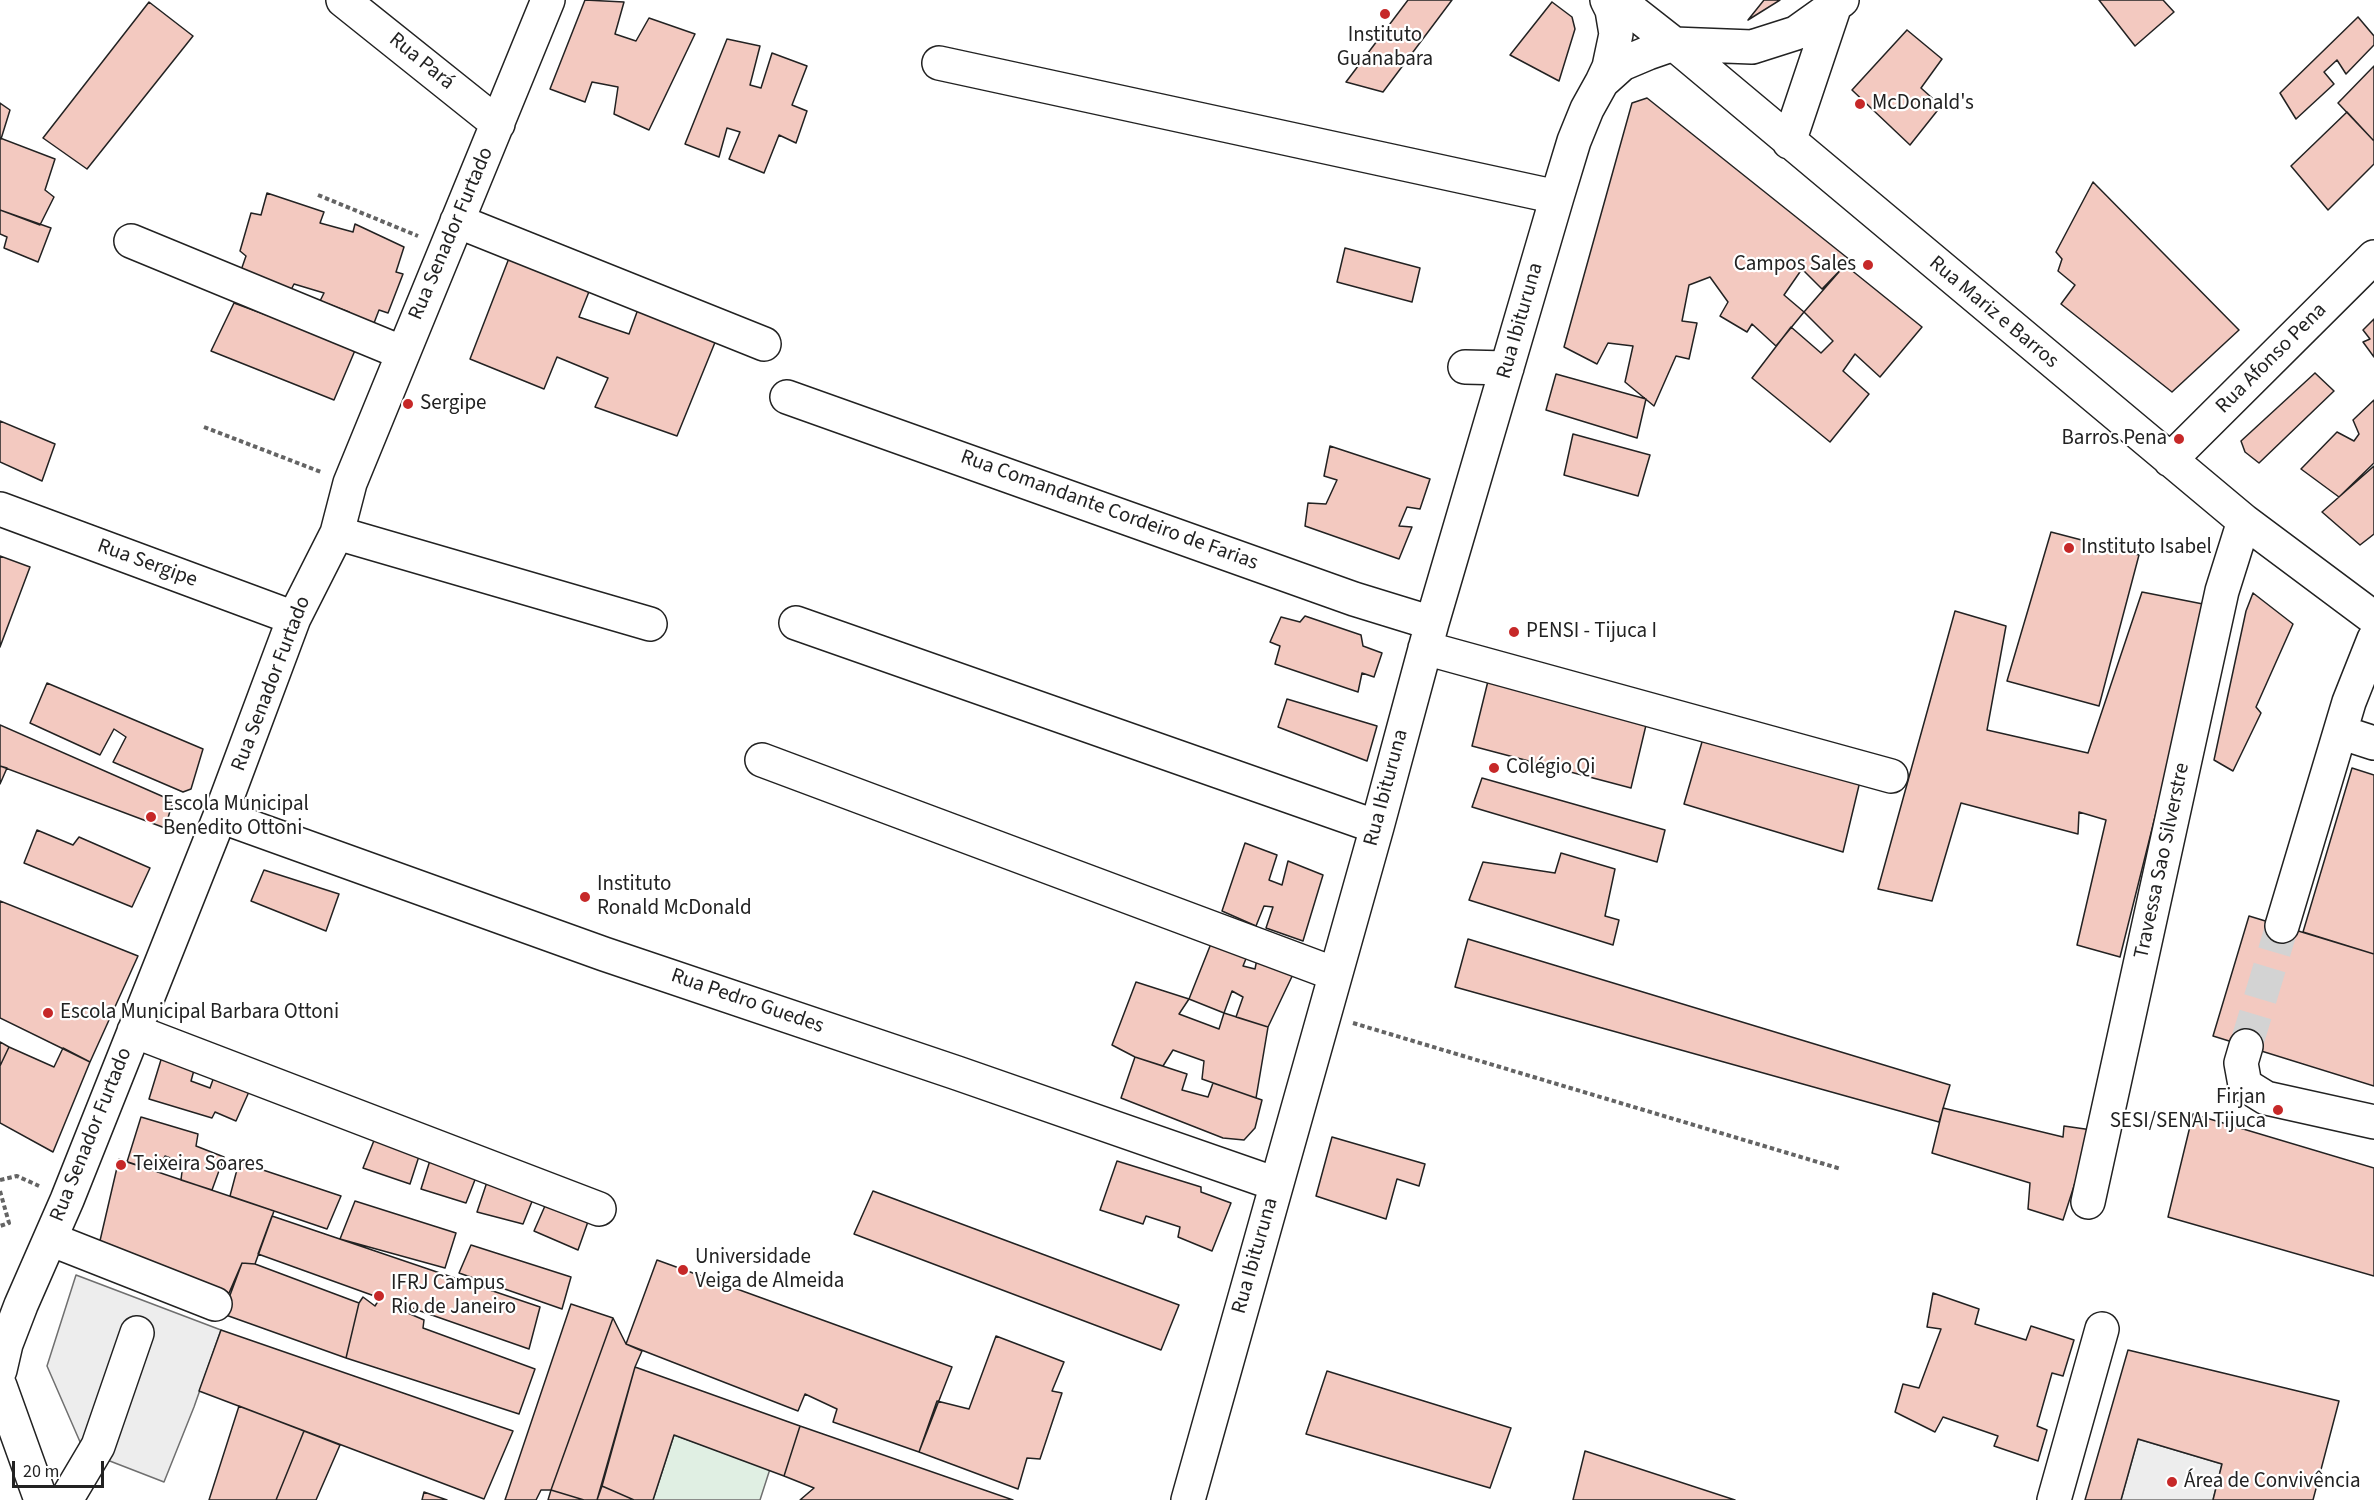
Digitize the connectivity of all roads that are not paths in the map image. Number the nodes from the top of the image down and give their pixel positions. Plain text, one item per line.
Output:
1 (343, 0) edge
2 (548, 0) edge
3 (1607, 0) edge
4 (1618, 0) edge
5 (1838, 4) edge
6 (1674, 44) junction
7 (939, 63) dead end
8 (1602, 82) junction
9 (498, 124) junction
10 (1789, 142) junction
11 (1557, 197) junction
12 (452, 234) junction
13 (130, 241) dead end
14 (2374, 257) edge
15 (764, 344) dead end
16 (403, 353) junction
17 (1465, 367) dead end
18 (1507, 368) junction
19 (787, 397) dead end
20 (2170, 460) junction
21 (0, 509) edge
22 (2244, 521) junction
23 (337, 533) junction
24 (294, 618) junction
25 (2374, 618) edge
26 (796, 623) dead end
27 (650, 624) dead end
28 (1428, 635) junction
29 (2374, 639) edge
30 (2340, 732) junction
31 (2374, 743) edge
32 (762, 760) dead end
33 (1891, 776) dead end
34 (220, 816) junction
35 (1377, 827) junction
36 (2282, 926) tunnel mouth
37 (1335, 974) junction
38 (134, 1031) junction
39 (2246, 1046) tunnel mouth
40 (2374, 1122) edge
41 (1276, 1184) junction
42 (2088, 1202) dead end
43 (599, 1209) dead end
44 (50, 1239) junction
45 (215, 1304) dead end
46 (2102, 1329) dead end
47 (137, 1333) dead end
48 (0, 1370) edge
49 (0, 1386) edge
50 (41, 1500) edge
51 (66, 1500) edge
52 (1188, 1500) edge
53 (2054, 1500) edge

1 - 9 street, Rua Pará
2 - 9 street, Rua Senador Furtado
3 - 8 street, Rua Ibituruna
4 - 6 street, Rua Mariz e Barros
5 - 6 street
5 - 10 street
6 - 8 street, Rua Ibituruna
6 - 10 street, Rua Mariz e Barros
7 - 11 street
8 - 11 street, Rua Ibituruna
9 - 12 street, Rua Senador Furtado
10 - 20 street, Rua Mariz e Barros
11 - 18 street, Rua Ibituruna
12 - 15 street
12 - 16 street, Rua Senador Furtado
13 - 16 street
14 - 20 street, Rua Afonso Pena
16 - 23 street, Rua Senador Furtado
17 - 18 street
18 - 28 street, Rua Ibituruna
19 - 28 street, Rua Comandante Cordeiro de Farias
20 - 22 street, Rua Mariz e Barros
21 - 24 street, Rua Sergipe
22 - 25 street, Rua Mariz e Barros
22 - 42 street, Travessa Sao Silverstre
23 - 24 street, Rua Senador Furtado
23 - 27 street
24 - 34 street, Rua Senador Furtado
26 - 35 street
28 - 33 street, Rua Comandante Cordeiro de Farias
28 - 35 street, Rua Ibituruna
29 - 30 street
30 - 31 street
30 - 36 street
32 - 37 street
34 - 38 street, Rua Senador Furtado
34 - 41 street, Rua Pedro Guedes
35 - 37 street, Rua Ibituruna
37 - 41 street, Rua Ibituruna
38 - 43 street
38 - 44 street, Rua Senador Furtado
39 - 40 street
41 - 52 street, Rua Ibituruna
44 - 45 street
44 - 48 street, Rua Senador Furtado
46 - 53 street
47 - 51 street
49 - 50 street

